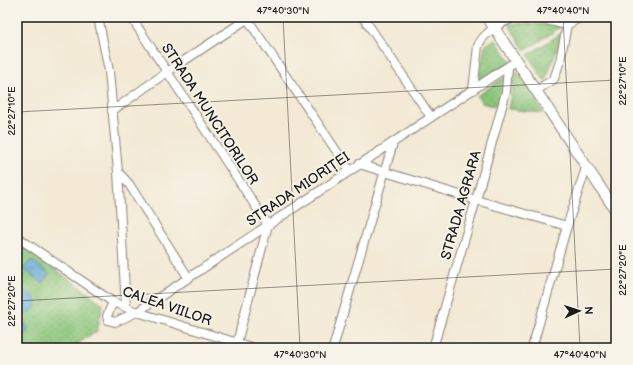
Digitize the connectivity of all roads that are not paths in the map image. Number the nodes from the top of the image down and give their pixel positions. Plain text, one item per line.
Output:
1 (98, 17) edge
2 (131, 17) edge
3 (363, 17) edge
4 (487, 17) edge
5 (515, 17) edge
6 (534, 17) edge
7 (581, 17) edge
8 (248, 18) edge
9 (567, 25) junction
10 (494, 29) junction
11 (512, 64) junction
12 (168, 72) junction
13 (473, 90) junction
14 (535, 91) junction
15 (112, 111) junction
16 (431, 117) junction
17 (392, 143) junction
18 (359, 164) junction
19 (586, 168) junction
20 (350, 171) junction
21 (118, 172) junction
22 (383, 173) junction
23 (476, 200) junction
24 (616, 211) edge
25 (268, 225) junction
26 (568, 226) junction
27 (17, 237) edge
28 (188, 277) junction
29 (113, 302) junction
30 (126, 307) junction
31 (137, 312) junction
32 (237, 343) junction
33 (254, 348) edge
34 (333, 348) edge
35 (433, 348) edge
36 (532, 348) edge

1 - 15 street
2 - 12 street, STRADA MUNCITORILOR
3 - 16 street
4 - 10 main road
5 - 10 street
6 - 9 street
7 - 9 street
8 - 12 street
8 - 20 street
9 - 14 street
10 - 11 main road
10 - 13 street
11 - 13 street, STRADA MIORIȚEI
11 - 14 main road
11 - 23 street, STRADA AGRARA
12 - 15 street
12 - 25 street, STRADA MUNCITORILOR
13 - 16 street, STRADA MIORIȚEI
14 - 19 main road
15 - 21 street
16 - 17 street, STRADA MIORIȚEI
17 - 18 street, STRADA MIORIȚEI
17 - 22 street
18 - 20 street, STRADA MIORIȚEI
18 - 22 street
19 - 24 main road
19 - 26 street
20 - 25 street, STRADA MIORIȚEI
21 - 28 street
21 - 30 street
22 - 23 street
22 - 34 street
23 - 26 street
23 - 35 street, STRADA AGRARA
25 - 28 street, STRADA MIORIȚEI
25 - 32 street
26 - 36 street
27 - 29 street, CALEA VIILOR
28 - 31 street, STRADA MIORIȚEI
29 - 30 street, CALEA VIILOR
29 - 31 street, STRADA MIORIȚEI
30 - 31 street, CALEA VIILOR
31 - 32 street, CALEA VIILOR
32 - 33 street, CALEA VIILOR

